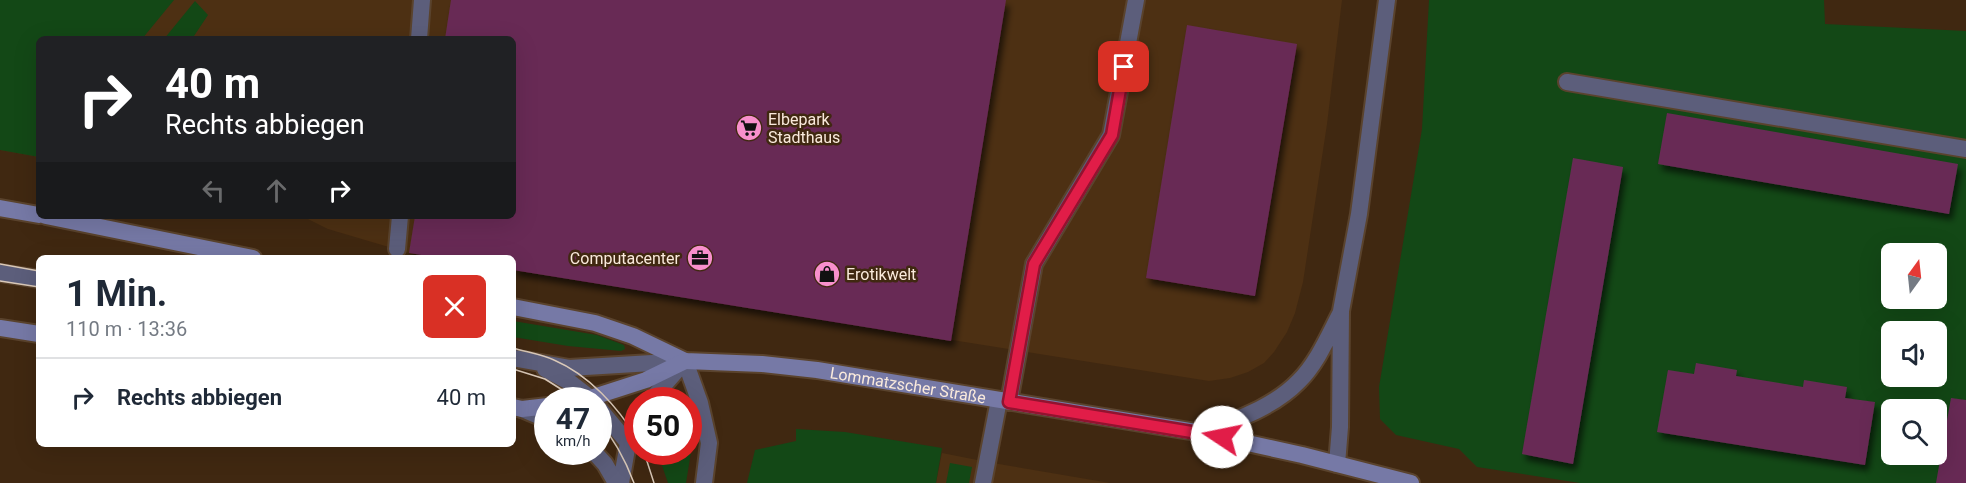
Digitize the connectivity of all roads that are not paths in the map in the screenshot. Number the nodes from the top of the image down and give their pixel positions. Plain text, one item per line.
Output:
1 (422, 0) edge
2 (1136, 0) edge
3 (1387, 0) edge
4 (419, 36) edge
5 (1567, 82) dead end
6 (1966, 149) edge
7 (0, 208) edge
8 (36, 214) edge
9 (61, 219) edge
10 (400, 219) edge
11 (397, 249) dead end
12 (238, 255) edge
13 (0, 273) edge
14 (36, 279) edge
15 (516, 308) edge
16 (1341, 311) junction
17 (0, 328) edge
18 (36, 334) edge
19 (521, 359) edge
20 (685, 361) junction
21 (576, 387) edge
22 (662, 387) edge
23 (612, 394) edge
24 (1004, 401) junction
25 (534, 407) edge
26 (518, 408) edge
27 (534, 414) edge
28 (612, 425) edge
29 (1202, 433) junction
30 (624, 438) edge
31 (1337, 464) junction
32 (606, 465) edge
33 (624, 465) edge
34 (616, 483) edge
35 (621, 483) edge
36 (704, 483) edge
37 (983, 483) edge
38 (1411, 483) edge

1 - 4 street
2 - 24 street
3 - 16 street
5 - 6 street
7 - 8 main road
9 - 12 main road
10 - 11 street
13 - 14 street
15 - 20 main road, Lommatzscher Straße
16 - 29 street
16 - 31 street
17 - 18 main road
19 - 20 street
19 - 21 street
20 - 22 street
20 - 23 main road, Lommatzscher Straße
20 - 24 main road, Lommatzscher Straße
20 - 36 street
24 - 29 main road, Lommatzscher Straße
24 - 37 street
25 - 26 main road
26 - 27 street
28 - 30 street
29 - 31 main road, Lommatzscher Straße
31 - 38 main road, Lommatzscher Straße
32 - 34 street
33 - 35 street

